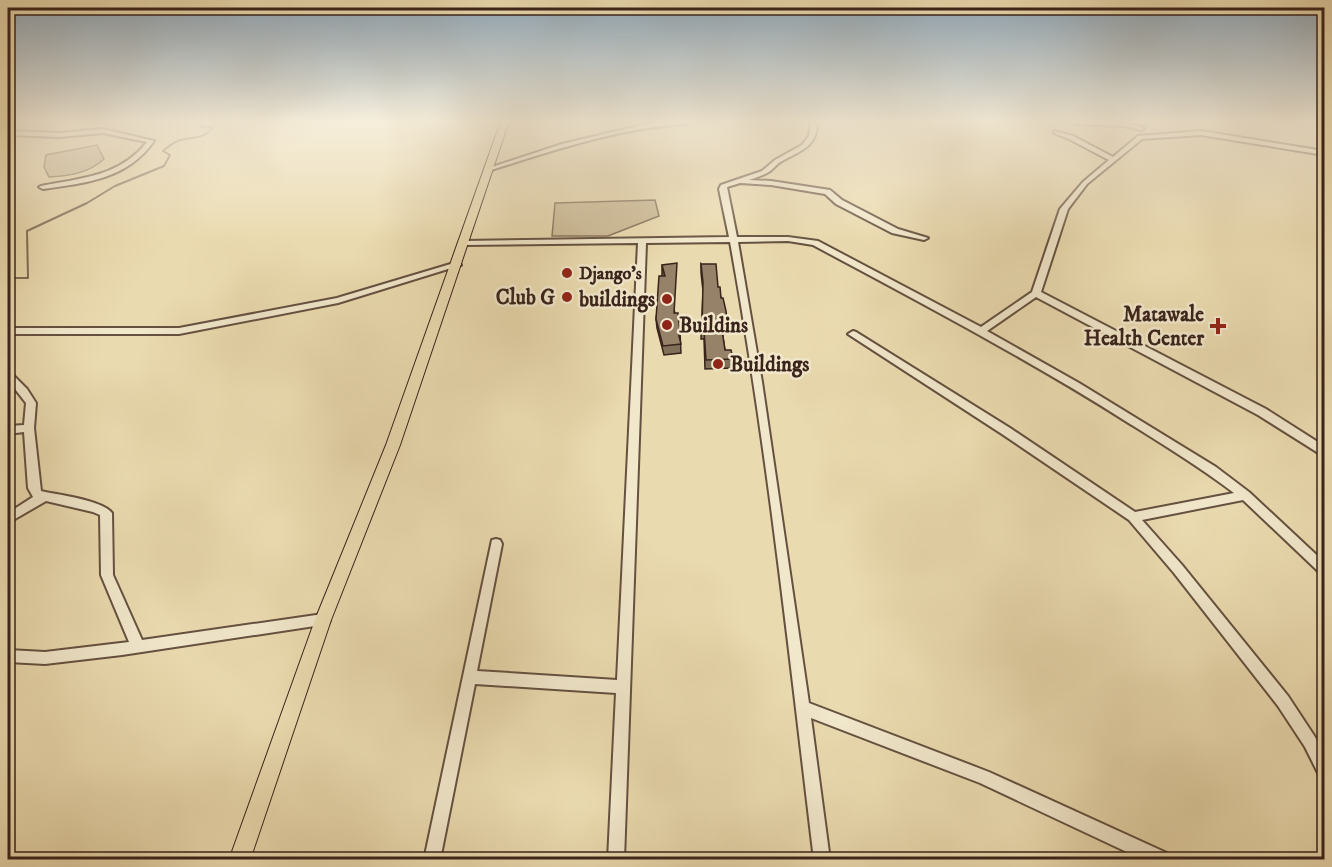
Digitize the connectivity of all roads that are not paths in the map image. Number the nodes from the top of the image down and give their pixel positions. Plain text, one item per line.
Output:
1 (131, 161) edge
2 (492, 161) edge
3 (514, 161) edge
4 (778, 161) edge
5 (1110, 161) edge
6 (489, 169) junction
7 (731, 183) junction
8 (43, 187) dead end
9 (924, 238) dead end
10 (734, 240) junction
11 (642, 242) junction
12 (464, 243) junction
13 (457, 265) junction
14 (1036, 293) junction
15 (8, 331) edge
16 (981, 331) junction
17 (853, 334) dead end
18 (8, 375) edge
19 (28, 428) junction
20 (8, 430) edge
21 (1324, 452) edge
22 (1245, 495) junction
23 (43, 497) junction
24 (1133, 517) junction
25 (8, 518) edge
26 (496, 544) dead end
27 (1324, 569) edge
28 (323, 620) junction
29 (138, 646) junction
30 (8, 656) edge
31 (469, 677) junction
32 (622, 687) junction
33 (804, 708) junction
34 (1324, 770) edge
35 (239, 860) edge
36 (432, 860) edge
37 (616, 860) edge
38 (822, 860) edge
39 (1163, 860) edge

1 - 8 street
2 - 6 main road
3 - 6 street
4 - 7 street
5 - 14 street
6 - 12 main road
7 - 9 street
7 - 10 street
10 - 11 street
10 - 16 street
10 - 33 street
11 - 12 street
11 - 32 street
12 - 13 main road
13 - 15 street
13 - 28 main road
14 - 16 street
14 - 21 street
16 - 22 street
17 - 24 street
18 - 19 street
19 - 20 street
19 - 23 street
22 - 24 street
22 - 27 street
23 - 25 street
23 - 29 street
24 - 34 street
26 - 31 street
28 - 29 street
28 - 35 main road
29 - 30 street
31 - 32 street
31 - 36 street
32 - 37 street
33 - 38 street
33 - 39 street

